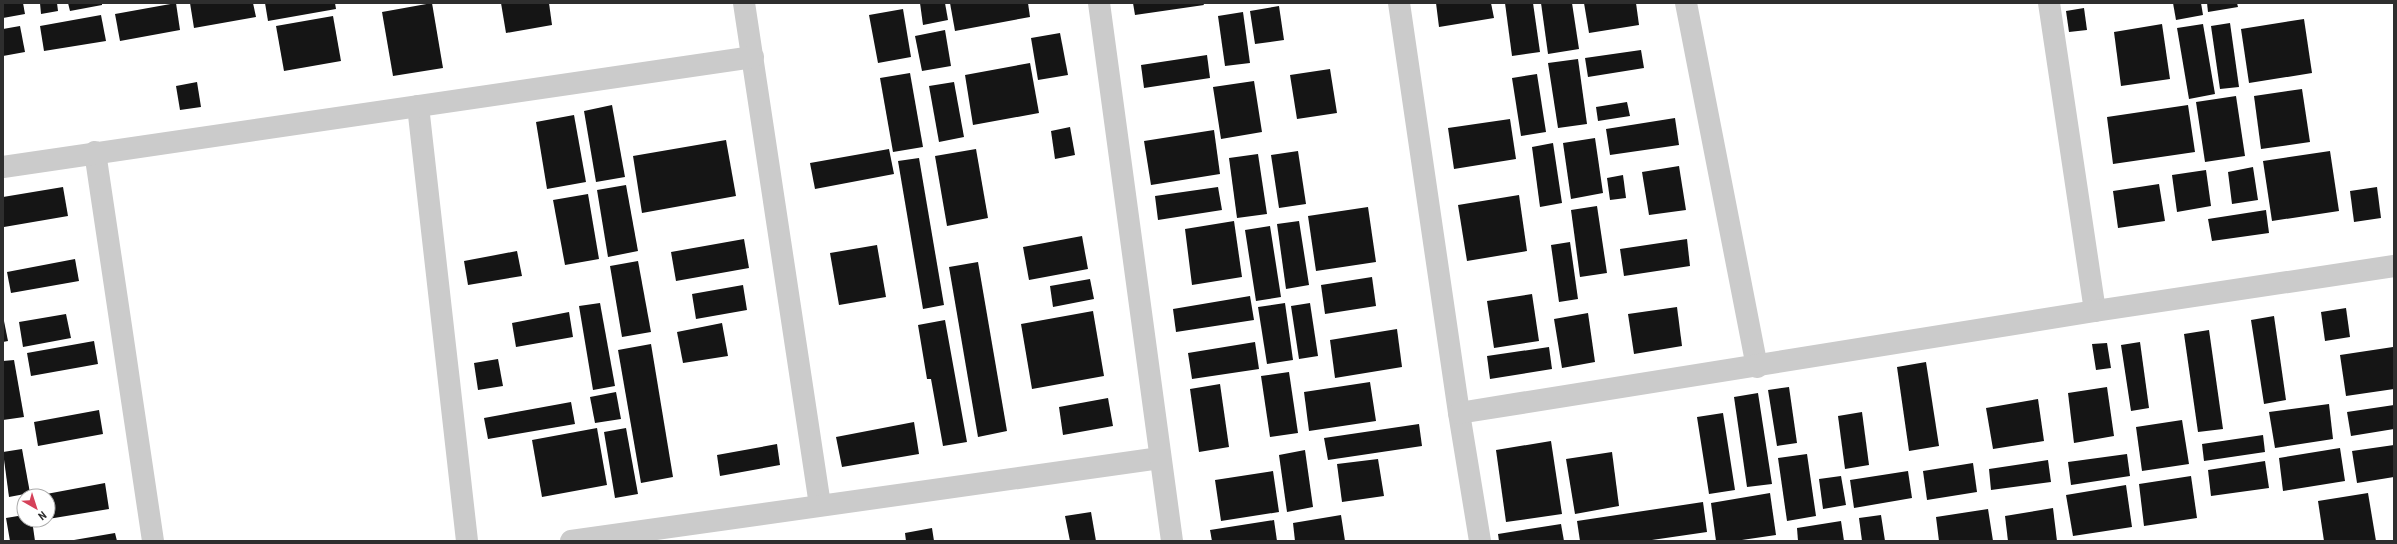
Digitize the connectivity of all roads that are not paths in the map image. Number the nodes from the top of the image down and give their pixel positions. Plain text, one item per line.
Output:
1 (744, 3) edge
2 (1099, 3) edge
3 (1399, 3) edge
4 (1686, 3) edge
5 (2049, 3) edge
6 (753, 57) junction
7 (418, 106) junction
8 (95, 152) junction
9 (3, 167) edge
10 (2394, 266) edge
11 (2095, 311) junction
12 (1757, 367) junction
13 (1459, 413) junction
14 (1160, 458) junction
15 (820, 505) junction
16 (153, 541) edge
17 (468, 541) edge
18 (571, 541) edge
19 (1172, 541) edge
20 (1480, 541) edge

1 - 6 street
2 - 14 street
3 - 13 street
4 - 12 street
5 - 11 street
6 - 7 street
6 - 15 street
7 - 8 street
7 - 17 street
8 - 9 street
8 - 16 street
10 - 11 street
11 - 12 street
12 - 13 street
13 - 20 street
14 - 15 street
14 - 19 street
15 - 18 street

